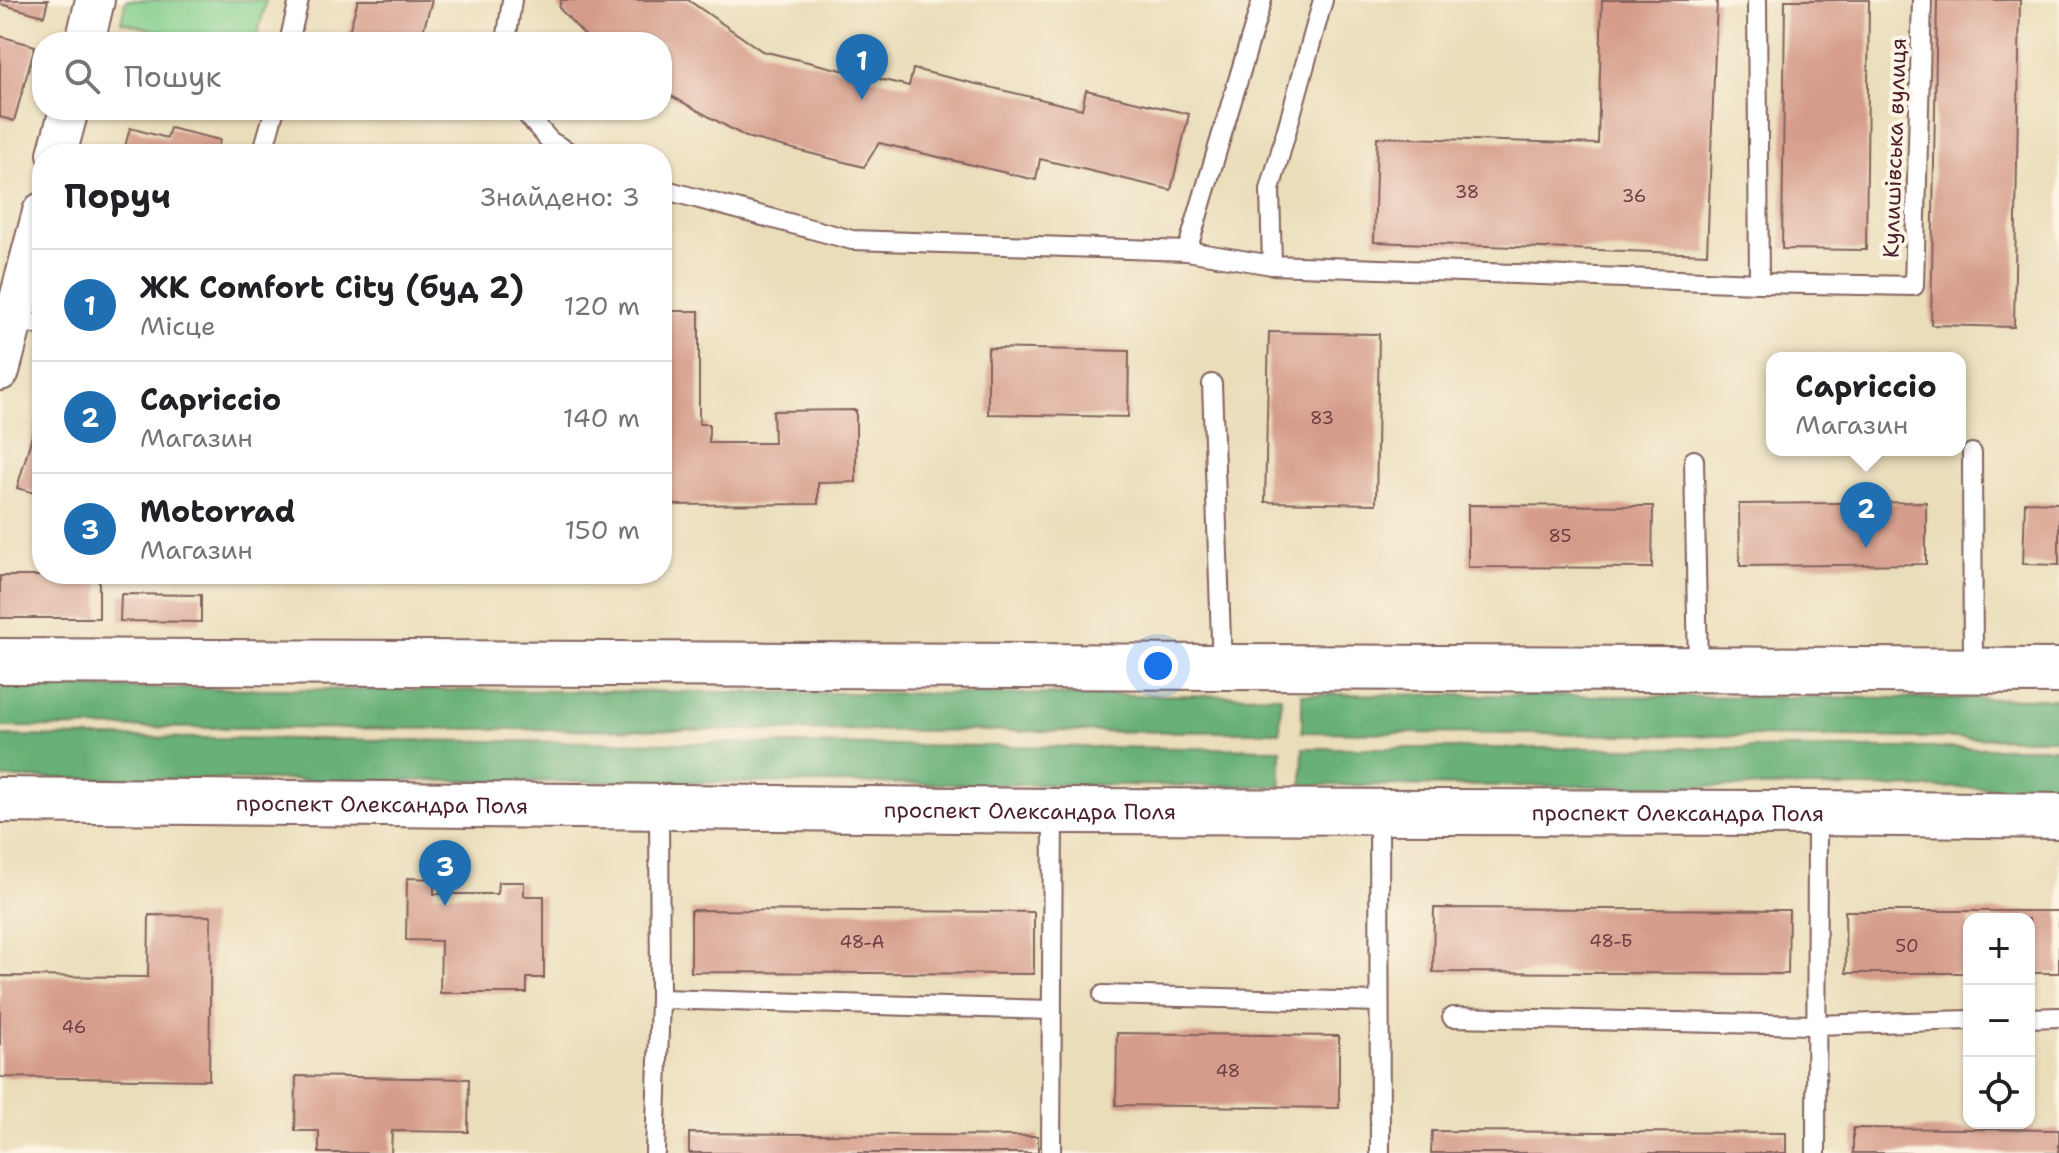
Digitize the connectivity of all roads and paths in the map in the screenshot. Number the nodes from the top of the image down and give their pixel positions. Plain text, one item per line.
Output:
1 (95, 0) edge
2 (299, 0) edge
3 (512, 0) edge
4 (1262, 0) edge
5 (1323, 0) edge
6 (1757, 0) edge
7 (1922, 0) edge
8 (87, 32) edge
9 (291, 32) edge
10 (507, 32) edge
11 (66, 120) edge
12 (269, 120) edge
13 (532, 120) edge
14 (60, 144) edge
15 (264, 144) edge
16 (555, 144) edge
17 (672, 192) edge
18 (1187, 251) junction
19 (1272, 265) junction
20 (1759, 283) junction
21 (32, 291) edge
22 (28, 322) edge
23 (0, 371) edge
24 (1212, 384) dead end
25 (1972, 453) dead end
26 (1694, 460) dead end
27 (0, 661) edge
28 (1222, 668) junction
29 (1698, 669) junction
30 (1973, 670) junction
31 (2059, 671) edge
32 (0, 800) edge
33 (659, 808) junction
34 (1053, 811) junction
35 (1379, 813) junction
36 (1817, 813) junction
37 (2059, 816) edge
38 (1103, 995) dead end
39 (660, 999) junction
40 (1379, 1002) junction
41 (1052, 1010) junction
42 (1452, 1017) dead end
43 (2059, 1017) edge
44 (2035, 1018) edge
45 (1963, 1020) edge
46 (1816, 1025) junction
47 (655, 1153) edge
48 (1051, 1153) edge
49 (1380, 1153) edge
50 (1816, 1153) edge

1 - 8 street
2 - 9 lane
3 - 10 lane
4 - 18 lane
5 - 19 lane
6 - 20 lane
7 - 20 lane, Кулишівська вулиця
11 - 14 street
12 - 15 lane
13 - 16 lane
17 - 18 lane
18 - 19 lane
19 - 20 lane
21 - 22 street
22 - 23 street
24 - 28 lane
25 - 30 lane
26 - 29 lane
27 - 28 main road
28 - 29 main road
29 - 30 main road
30 - 31 main road
32 - 33 main road, проспект Олександра Поля
33 - 34 main road, проспект Олександра Поля
33 - 39 lane
34 - 35 main road, проспект Олександра Поля
34 - 41 lane
35 - 36 main road, проспект Олександра Поля
35 - 40 lane
36 - 37 main road, проспект Олександра Поля
36 - 46 lane
38 - 40 lane
39 - 41 lane
39 - 47 lane
40 - 49 lane
41 - 48 lane
42 - 46 lane
43 - 44 lane
45 - 46 lane
46 - 50 lane

